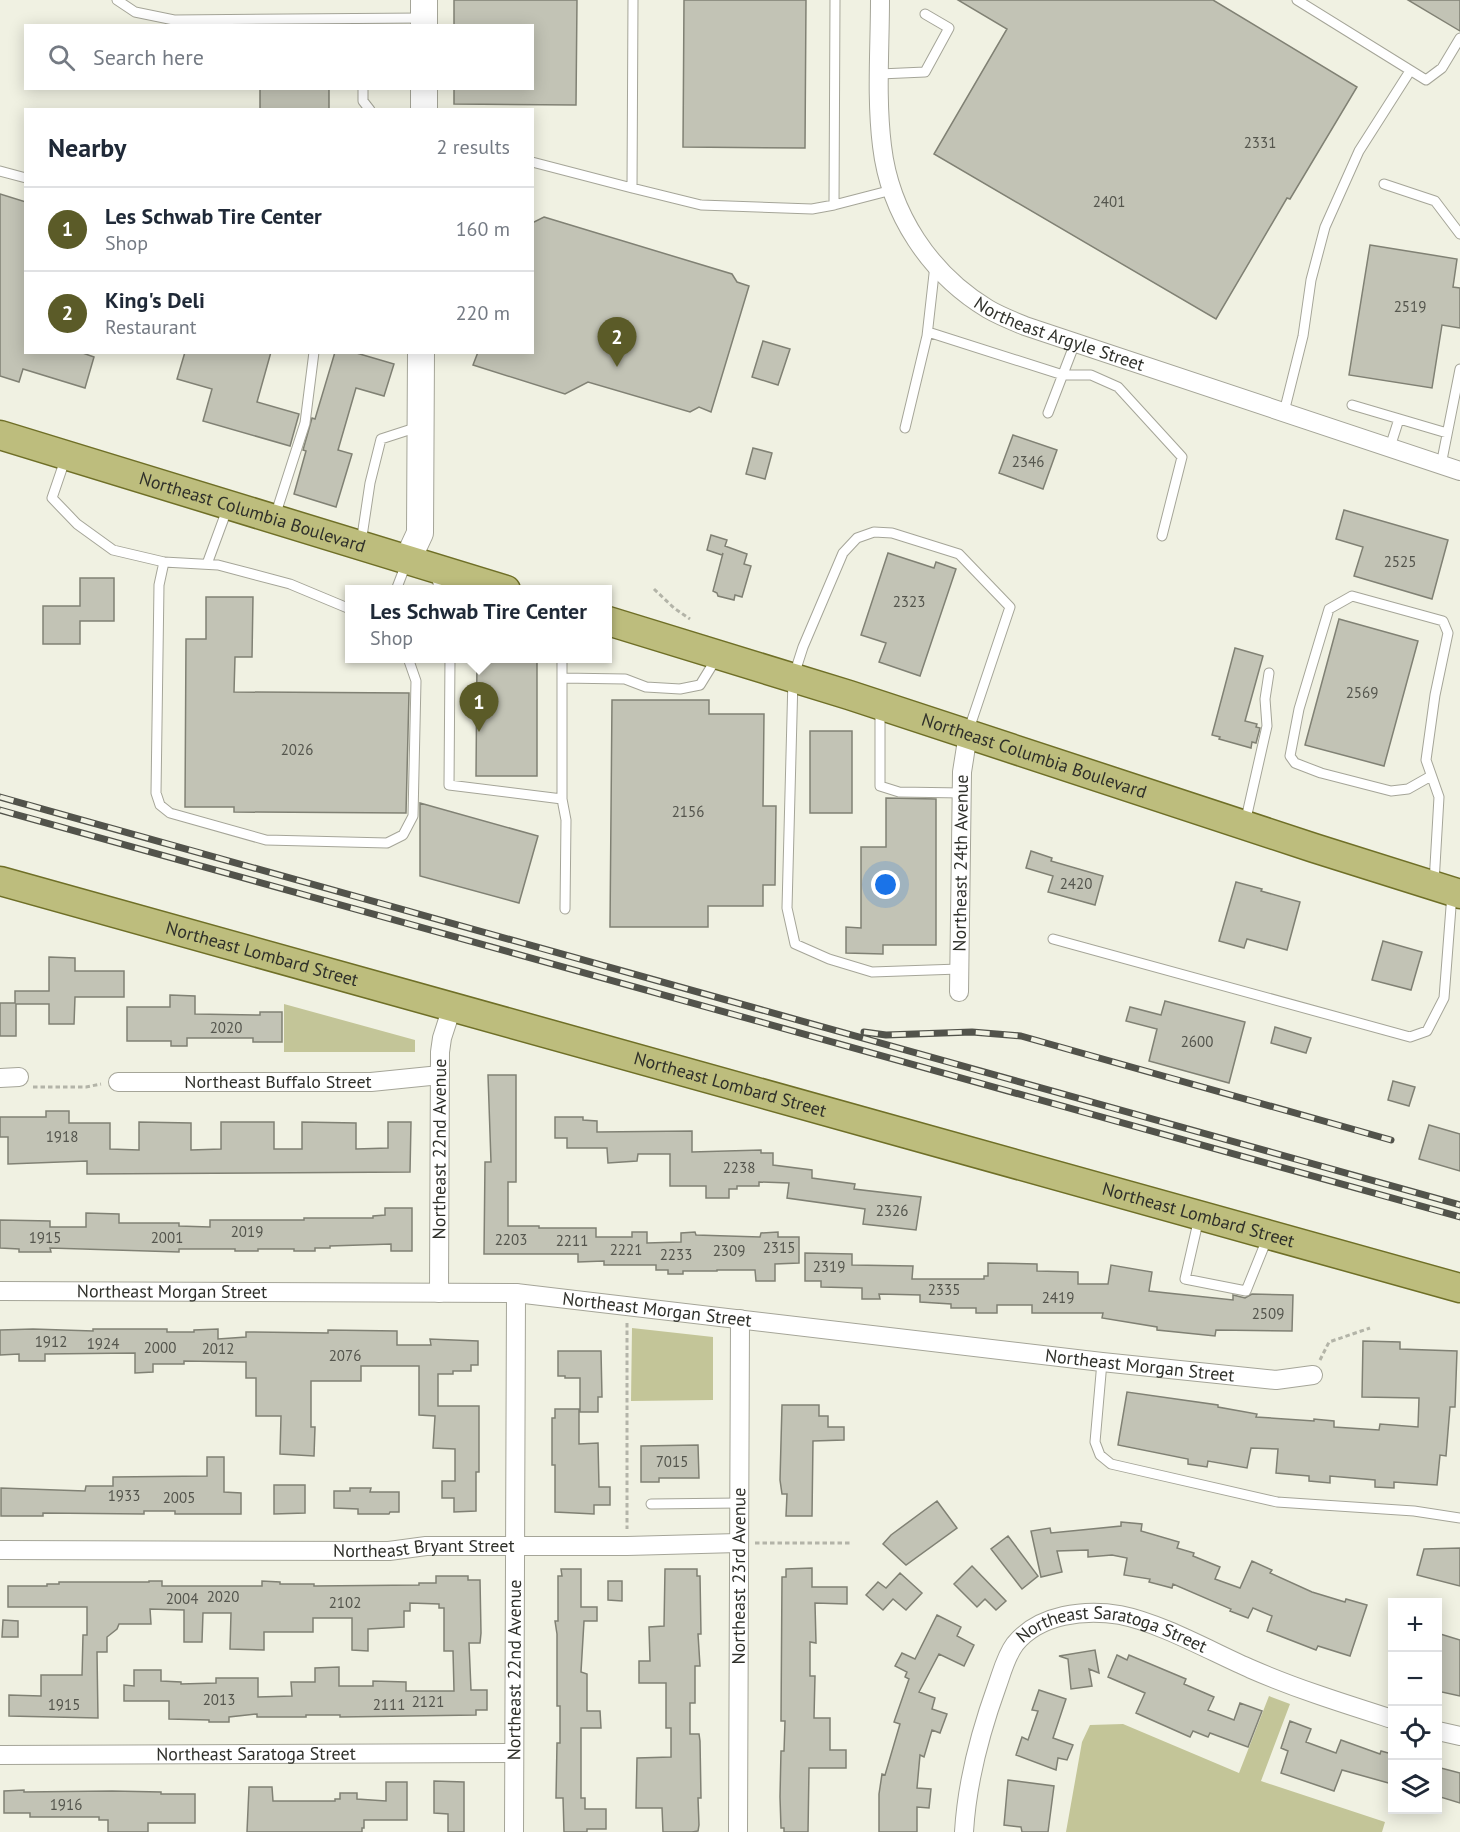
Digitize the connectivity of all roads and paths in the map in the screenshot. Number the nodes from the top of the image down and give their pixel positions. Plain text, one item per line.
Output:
1 (117, 0) edge
2 (633, 0) edge
3 (834, 0) edge
4 (880, 0) edge
5 (1297, 0) edge
6 (424, 14) edge
7 (925, 14) dead end
8 (361, 22) edge
9 (1460, 38) edge
10 (1410, 71) junction
11 (880, 74) junction
12 (363, 90) edge
13 (424, 90) edge
14 (368, 108) edge
15 (424, 108) edge
16 (534, 163) edge
17 (0, 171) edge
18 (24, 177) edge
19 (1384, 184) dead end
20 (632, 188) junction
21 (892, 190) junction
22 (834, 206) junction
23 (1460, 234) edge
24 (935, 264) junction
25 (928, 332) junction
26 (1075, 343) junction
27 (314, 354) edge
28 (421, 354) edge
29 (1460, 369) edge
30 (1063, 375) junction
31 (1352, 405) dead end
32 (1284, 412) junction
33 (1048, 413) dead end
34 (1399, 419) junction
35 (421, 426) junction
36 (905, 428) dead end
37 (1447, 433) junction
38 (0, 435) edge
39 (1390, 447) junction
40 (67, 455) junction
41 (1441, 465) junction
42 (1460, 471) edge
43 (229, 505) junction
44 (274, 519) junction
45 (1162, 536) dead end
46 (360, 545) junction
47 (164, 562) junction
48 (207, 564) junction
49 (427, 572) edge
50 (405, 585) edge
51 (481, 585) edge
52 (654, 589) dead end
53 (345, 607) edge
54 (690, 618) dead end
55 (612, 622) edge
56 (719, 654) junction
57 (410, 663) edge
58 (450, 663) edge
59 (562, 663) edge
60 (1269, 673) dead end
61 (562, 678) junction
62 (793, 678) junction
63 (880, 705) junction
64 (968, 734) junction
65 (1431, 776) junction
66 (962, 793) junction
67 (562, 799) junction
68 (1244, 825) junction
69 (0, 881) edge
70 (1449, 890) edge
71 (565, 909) dead end
72 (1053, 939) dead end
73 (959, 969) junction
74 (959, 992) dead end
75 (452, 1007) junction
76 (440, 1074) junction
77 (19, 1077) joint
78 (0, 1078) edge
79 (118, 1082) joint
80 (1200, 1216) junction
81 (1269, 1235) junction
82 (1460, 1288) edge
83 (0, 1292) edge
84 (439, 1293) junction
85 (516, 1293) junction
86 (740, 1319) junction
87 (1370, 1328) dead end
88 (627, 1331) dead end
89 (1102, 1362) junction
90 (1312, 1375) joint
91 (739, 1503) junction
92 (651, 1504) dead end
93 (1460, 1518) edge
94 (738, 1543) junction
95 (850, 1543) dead end
96 (627, 1546) junction
97 (515, 1547) junction
98 (0, 1550) edge
99 (1388, 1718) edge
100 (1442, 1732) edge
101 (1460, 1736) edge
102 (514, 1753) junction
103 (0, 1755) edge
104 (514, 1832) edge
105 (738, 1832) edge
106 (964, 1832) edge

1 - 8 lane
2 - 20 lane
3 - 22 lane
4 - 11 street, Northeast Argyle Street
5 - 10 lane
6 - 8 lane
7 - 11 lane
9 - 10 lane
10 - 32 lane
11 - 21 street, Northeast Argyle Street
12 - 14 lane
13 - 15 street
16 - 20 lane
17 - 18 lane
19 - 23 lane
20 - 22 lane
21 - 22 lane
21 - 24 street, Northeast Argyle Street
24 - 25 lane
24 - 26 street, Northeast Argyle Street
25 - 30 lane
25 - 36 lane
26 - 30 lane
26 - 32 street, Northeast Argyle Street
27 - 44 lane
28 - 35 street
29 - 37 lane
30 - 33 lane
30 - 45 lane
31 - 34 lane
32 - 39 street, Northeast Argyle Street
34 - 37 lane
34 - 39 lane
35 - 46 lane
35 - 49 street
37 - 41 lane
38 - 40 main road, Northeast Columbia Boulevard
39 - 41 street, Northeast Argyle Street
40 - 43 main road, Northeast Columbia Boulevard
40 - 47 lane
41 - 42 street, Northeast Argyle Street
43 - 44 main road, Northeast Columbia Boulevard
43 - 48 lane
44 - 46 main road, Northeast Columbia Boulevard
46 - 49 main road, Northeast Columbia Boulevard
47 - 48 lane
47 - 57 lane
48 - 53 lane
49 - 50 lane
49 - 51 main road, Northeast Columbia Boulevard
52 - 54 path
55 - 56 main road, Northeast Columbia Boulevard
56 - 61 lane
56 - 62 main road, Northeast Columbia Boulevard
58 - 67 lane
59 - 61 lane
60 - 68 lane
61 - 67 lane
62 - 63 main road, Northeast Columbia Boulevard
62 - 64 lane
62 - 73 lane
63 - 64 main road, Northeast Columbia Boulevard
63 - 66 lane
64 - 66 street, Northeast 24th Avenue
64 - 68 main road, Northeast Columbia Boulevard
65 - 65 lane
65 - 70 lane
66 - 73 street, Northeast 24th Avenue
67 - 71 lane
68 - 70 main road, Northeast Columbia Boulevard
69 - 75 main road, Northeast Lombard Street
70 - 72 lane
73 - 74 street, Northeast 24th Avenue
75 - 76 street, Northeast 22nd Avenue
75 - 80 main road, Northeast Lombard Street
76 - 79 street, Northeast Buffalo Street
76 - 84 street, Northeast 22nd Avenue
77 - 78 street
77 - 79 path
80 - 81 main road, Northeast Lombard Street
80 - 81 lane
81 - 82 main road, Northeast Lombard Street
83 - 84 street, Northeast Morgan Street
84 - 85 street, Northeast Morgan Street
85 - 86 street, Northeast Morgan Street
85 - 97 street, Northeast 22nd Avenue
86 - 89 street, Northeast Morgan Street
86 - 91 street, Northeast 23rd Avenue
87 - 90 path
88 - 96 path
89 - 90 street, Northeast Morgan Street
89 - 93 lane
91 - 92 lane
91 - 94 street, Northeast 23rd Avenue
94 - 95 path
94 - 96 street, Northeast Bryant Street
94 - 105 street, Northeast 23rd Avenue
96 - 97 street, Northeast Bryant Street
97 - 98 street, Northeast Bryant Street
97 - 102 street, Northeast 22nd Avenue
99 - 106 street, Northeast Saratoga Street
100 - 101 street
102 - 103 street, Northeast Saratoga Street
102 - 104 street, Northeast 22nd Avenue

